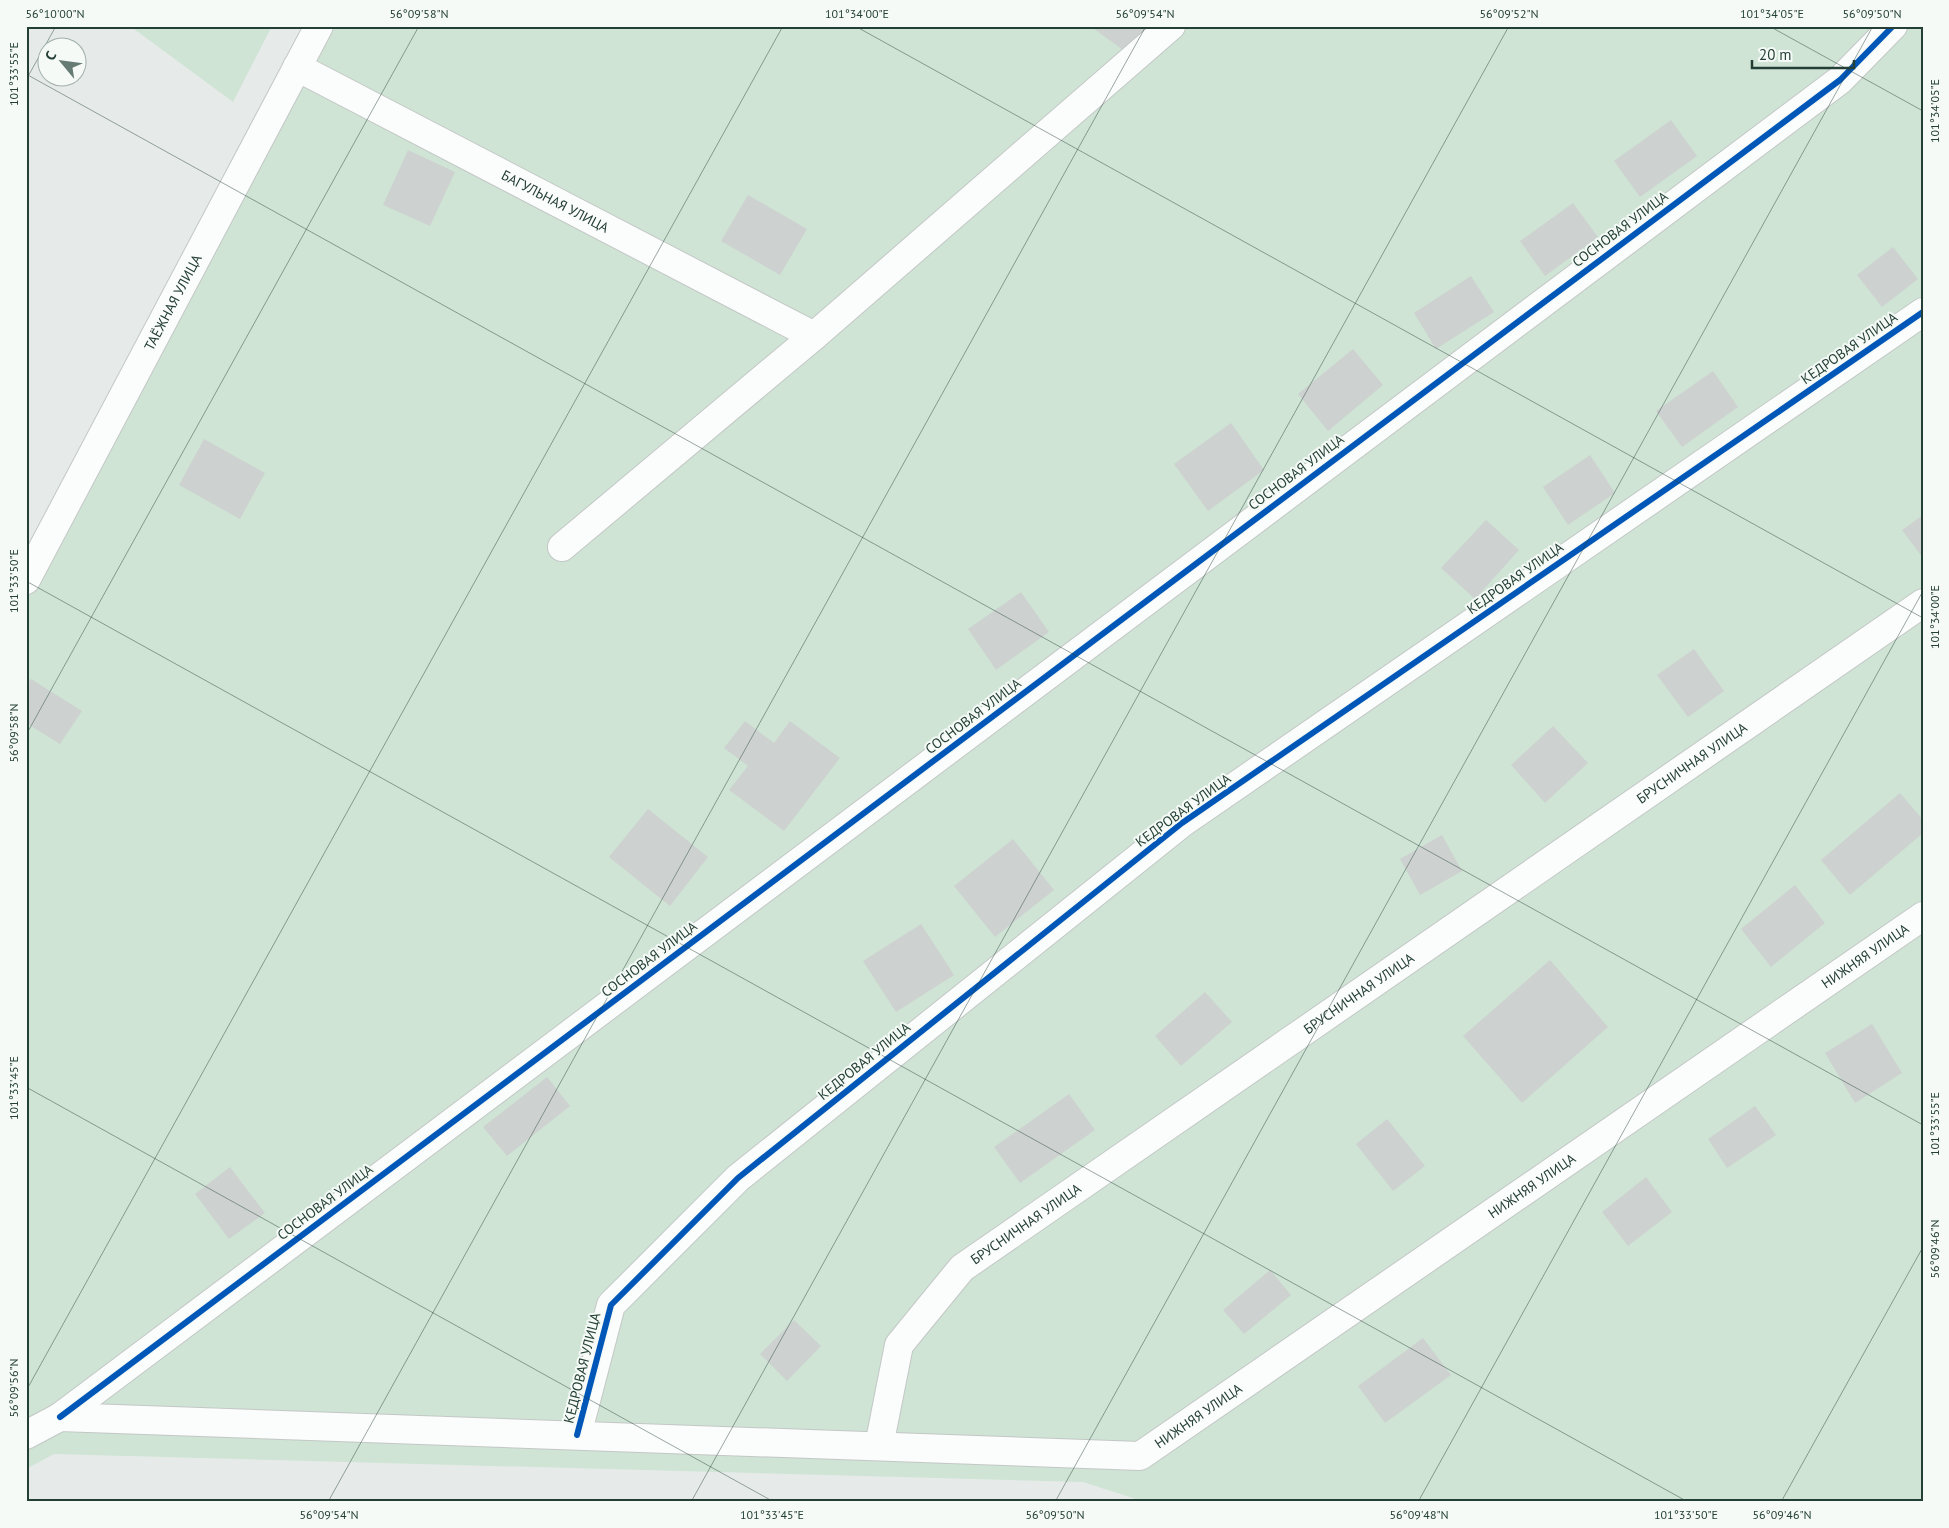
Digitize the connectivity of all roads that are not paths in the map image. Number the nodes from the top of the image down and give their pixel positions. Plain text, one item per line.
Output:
1 (319, 26) edge
2 (1171, 26) edge
3 (1893, 26) edge
4 (297, 68) junction
5 (1923, 312) edge
6 (814, 336) junction
7 (562, 547) dead end
8 (26, 580) edge
9 (1923, 603) edge
10 (1923, 916) edge
11 (60, 1417) junction
12 (26, 1435) edge
13 (577, 1436) junction
14 (879, 1446) junction

1 - 4 street, ТАЁЖНАЯ УЛИЦА
2 - 6 street
3 - 11 street, СОСНОВАЯ УЛИЦА
4 - 6 street, БАГУЛЬНАЯ УЛИЦА
4 - 8 street, ТАЁЖНАЯ УЛИЦА
5 - 13 street, КЕДРОВАЯ УЛИЦА
6 - 7 street
9 - 14 street, БРУСНИЧНАЯ УЛИЦА
10 - 14 street, НИЖНЯЯ УЛИЦА
11 - 12 street, СОСНОВАЯ УЛИЦА
11 - 13 street
13 - 14 street

